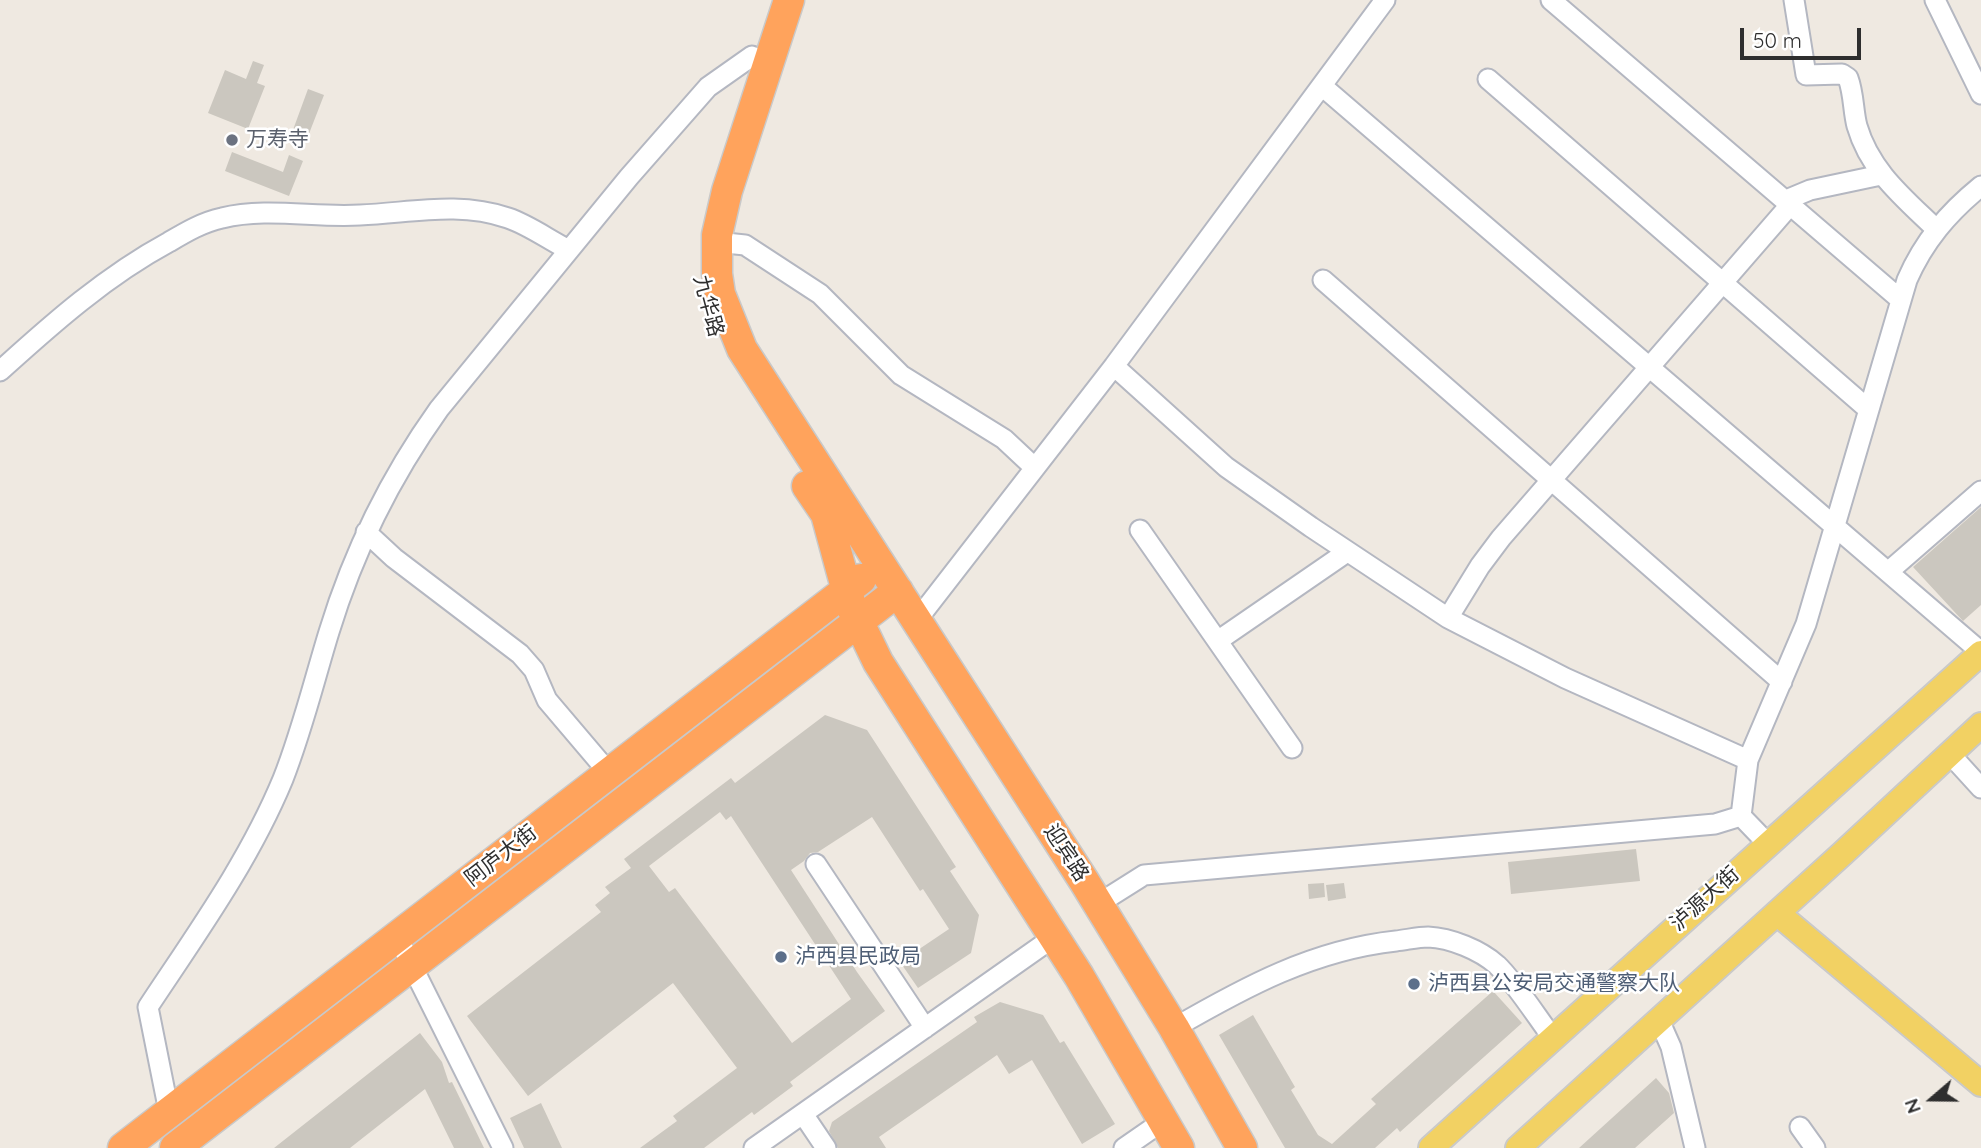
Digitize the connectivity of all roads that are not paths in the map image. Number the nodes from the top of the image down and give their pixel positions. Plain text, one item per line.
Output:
1 (769, 0) edge
2 (789, 0) edge
3 (1385, 0) edge
4 (1551, 0) edge
5 (1794, 0) edge
6 (1935, 0) edge
7 (752, 56) junction
8 (1488, 79) dead end
9 (1322, 86) junction
10 (1981, 94) edge
11 (1881, 174) junction
12 (1981, 186) edge
13 (1789, 202) junction
14 (1936, 229) junction
15 (716, 242) junction
16 (569, 250) junction
17 (1323, 280) dead end
18 (1723, 283) junction
19 (1900, 300) junction
20 (1114, 366) junction
21 (1649, 366) junction
22 (0, 371) edge
23 (1868, 409) junction
24 (1035, 468) junction
25 (1550, 479) junction
26 (1981, 491) edge
27 (1834, 525) junction
28 (1140, 530) dead end
29 (366, 532) junction
30 (1347, 552) junction
31 (880, 564) junction
32 (1888, 572) junction
33 (847, 590) junction
34 (898, 591) junction
35 (1448, 618) junction
36 (917, 620) junction
37 (858, 622) junction
38 (1219, 640) junction
39 (1981, 652) edge
40 (1782, 682) junction
41 (1981, 725) edge
42 (1292, 748) dead end
43 (1950, 754) junction
44 (1748, 760) junction
45 (609, 773) junction
46 (1981, 788) edge
47 (1741, 816) junction
48 (1767, 844) junction
49 (816, 864) dead end
50 (1098, 904) junction
51 (1777, 913) junction
52 (397, 936) junction
53 (1054, 937) junction
54 (412, 966) junction
55 (1659, 1020) junction
56 (925, 1028) junction
57 (1174, 1028) junction
58 (1552, 1037) junction
59 (1981, 1084) edge
60 (169, 1112) junction
61 (803, 1114) junction
62 (1163, 1121) junction
63 (1800, 1127) dead end
64 (123, 1148) edge
65 (175, 1148) edge
66 (503, 1148) edge
67 (754, 1148) edge
68 (826, 1148) edge
69 (1124, 1148) edge
70 (1179, 1148) edge
71 (1242, 1148) edge
72 (1431, 1148) edge
73 (1518, 1148) edge
74 (1695, 1148) edge
75 (1815, 1148) edge

1 - 7 highway, 九华路
2 - 15 highway, 九华路
3 - 9 street
4 - 13 street
5 - 11 street
6 - 10 street
7 - 16 street
7 - 33 highway, 九华路
8 - 18 street
9 - 20 street
9 - 21 street
11 - 13 street
11 - 14 street
12 - 14 street
13 - 18 street
13 - 19 street
14 - 19 street
15 - 24 street
15 - 31 highway, 九华路
16 - 22 street
16 - 29 street
17 - 25 street
18 - 21 street
18 - 23 street
19 - 23 street
20 - 24 street
20 - 30 street
21 - 25 street
21 - 27 street
23 - 27 street
24 - 36 street
25 - 35 street
25 - 40 street
26 - 32 street
27 - 32 street
27 - 40 street
28 - 38 street
29 - 45 street
29 - 60 street
30 - 35 street
30 - 38 street
31 - 33 highway, 阿庐大街
31 - 34 highway, 迎宾路
32 - 39 street
33 - 37 highway
33 - 45 highway, 阿庐大街
34 - 36 highway, 迎宾路
34 - 37 highway
35 - 44 street
36 - 50 highway, 迎宾路
37 - 53 highway
37 - 54 highway
38 - 42 street
39 - 48 main road, 泸源大街
40 - 44 street
41 - 43 main road
43 - 46 street
43 - 51 main road
44 - 47 street
45 - 52 highway, 阿庐大街
47 - 48 street
47 - 50 street
48 - 58 main road, 泸源大街
49 - 56 street
50 - 57 highway, 迎宾路
51 - 55 main road
51 - 59 main road
52 - 54 street
52 - 60 highway, 阿庐大街
53 - 56 street
53 - 62 highway
54 - 65 highway
54 - 66 street
55 - 73 main road
55 - 74 street
56 - 61 street
57 - 58 street
57 - 71 highway, 迎宾路
58 - 72 main road, 泸源大街
60 - 64 highway, 阿庐大街
61 - 67 street
61 - 68 street
62 - 69 street
62 - 70 highway
63 - 75 street

